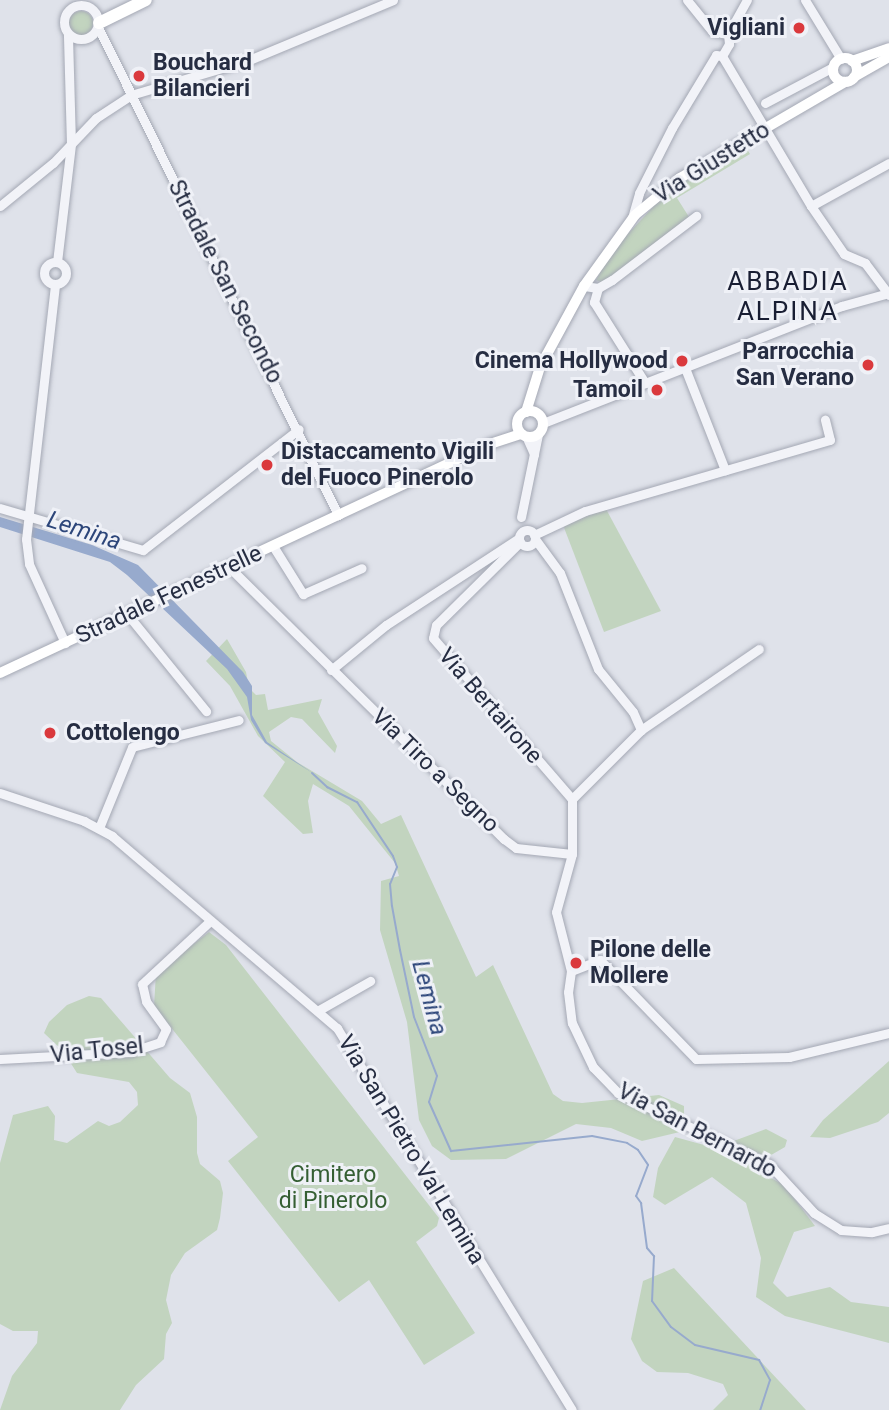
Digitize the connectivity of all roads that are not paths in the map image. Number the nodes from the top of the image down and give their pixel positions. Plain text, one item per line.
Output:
1 (146, 0) edge
2 (393, 0) edge
3 (687, 0) edge
4 (747, 0) edge
5 (805, 0) edge
6 (82, 3) edge
7 (95, 14) edge
8 (68, 33) junction
9 (728, 34) junction
10 (85, 39) junction
11 (889, 47) edge
12 (110, 51) junction
13 (722, 55) junction
14 (889, 57) edge
15 (70, 62) junction
16 (843, 71) junction
17 (131, 95) junction
18 (765, 103) dead end
19 (766, 128) junction
20 (71, 144) junction
21 (889, 163) edge
22 (0, 206) edge
23 (811, 206) junction
24 (696, 216) dead end
25 (632, 218) junction
26 (57, 262) junction
27 (55, 285) junction
28 (584, 286) junction
29 (598, 288) junction
30 (889, 294) edge
31 (685, 368) junction
32 (645, 383) junction
33 (530, 412) junction
34 (825, 420) dead end
35 (543, 423) junction
36 (299, 429) junction
37 (522, 431) junction
38 (538, 434) junction
39 (535, 457) junction
40 (725, 470) junction
41 (0, 508) edge
42 (338, 515) junction
43 (27, 519) junction
44 (526, 536) junction
45 (273, 546) junction
46 (229, 567) junction
47 (362, 568) dead end
48 (128, 615) junction
49 (65, 643) junction
50 (760, 649) dead end
51 (331, 670) junction
52 (0, 673) edge
53 (206, 711) dead end
54 (239, 720) dead end
55 (641, 730) junction
56 (0, 793) edge
57 (572, 799) junction
58 (99, 828) junction
59 (572, 854) junction
60 (209, 922) junction
61 (571, 971) junction
62 (370, 981) dead end
63 (319, 1010) junction
64 (889, 1033) edge
65 (0, 1059) edge
66 (889, 1227) edge
67 (572, 1410) edge

1 - 7 highway
2 - 17 street
3 - 9 street
4 - 9 street
5 - 16 street
6 - 7 street
6 - 8 street
7 - 10 street
7 - 12 street, Stradale San Secondo
8 - 10 street
8 - 15 street
9 - 13 street
10 - 12 street
10 - 15 street
11 - 16 main road
12 - 17 street, Stradale San Secondo
13 - 19 street
13 - 25 street
14 - 16 main road, Via Giustetto
15 - 20 street
16 - 18 street
16 - 19 main road, Via Giustetto
17 - 20 street
17 - 36 street, Stradale San Secondo
19 - 23 street
19 - 25 main road, Via Giustetto
20 - 22 street
20 - 26 street
21 - 23 street
23 - 30 street
24 - 29 street
25 - 28 main road, Via Giustetto
26 - 27 street
26 - 27 street
27 - 43 street
28 - 29 street
28 - 33 main road, Via Giustetto
29 - 32 street
30 - 31 street
31 - 32 street
31 - 40 street
32 - 35 street
33 - 35 main road
33 - 37 main road
34 - 40 street
35 - 38 main road
36 - 42 street, Stradale San Secondo
36 - 43 street
37 - 38 main road
37 - 39 street
37 - 42 main road, Stradale Fenestrelle
38 - 39 street
39 - 44 street
40 - 44 street
41 - 43 street
42 - 45 main road, Stradale Fenestrelle
43 - 49 street
44 - 51 street
44 - 55 street
44 - 57 street, Via Bertairone
45 - 46 main road, Stradale Fenestrelle
45 - 47 street
46 - 48 main road, Stradale Fenestrelle
46 - 51 street, Via Tiro a Segno
48 - 49 main road, Stradale Fenestrelle
48 - 53 street
49 - 52 main road, Stradale Fenestrelle
50 - 55 street
51 - 59 street, Via Tiro a Segno
54 - 58 street
55 - 57 street
56 - 58 street, Via San Pietro Val Lemina
57 - 59 street
58 - 60 street, Via San Pietro Val Lemina
59 - 61 street
60 - 63 street, Via San Pietro Val Lemina
60 - 65 street, Via Tosel
61 - 64 street
61 - 66 street, Via San Bernardo
62 - 63 street
63 - 67 street, Via San Pietro Val Lemina

